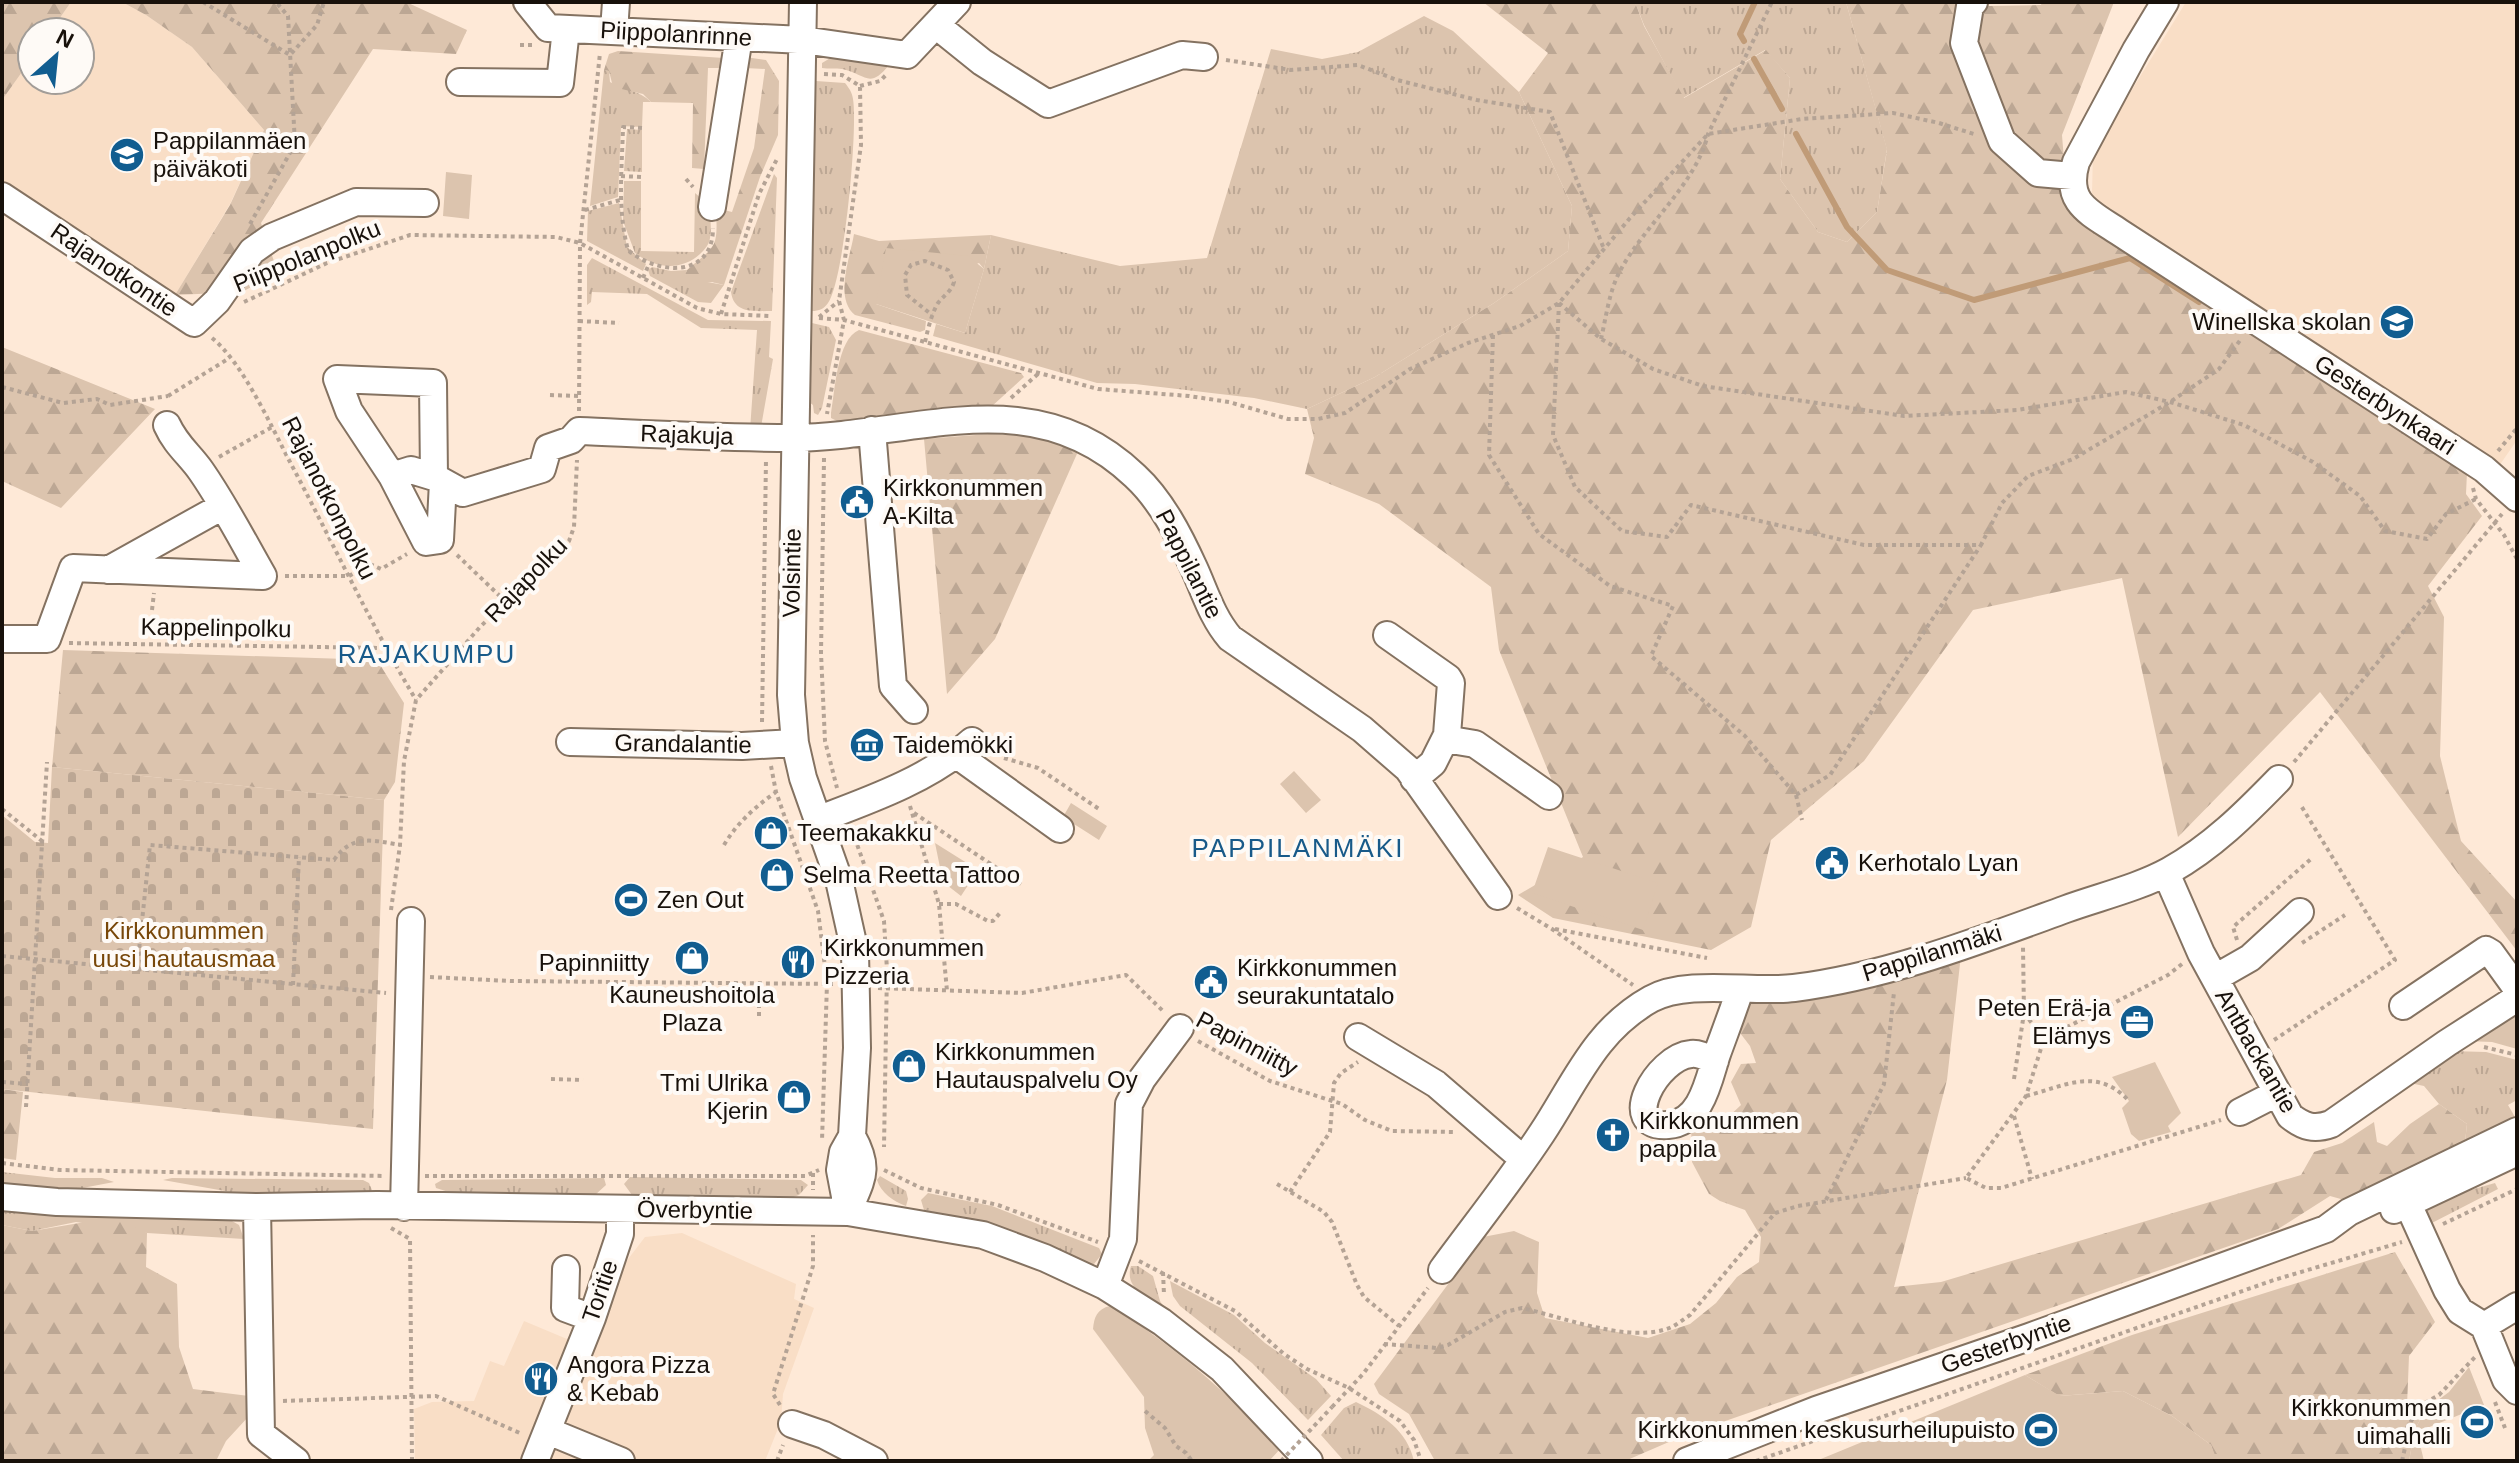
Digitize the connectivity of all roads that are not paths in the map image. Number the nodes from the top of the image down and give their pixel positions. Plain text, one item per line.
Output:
1 (527, 2) edge
2 (616, 2) edge
3 (803, 2) edge
4 (957, 2) edge
5 (1974, 2) edge
6 (2165, 2) edge
7 (936, 25) junction
8 (559, 34) junction
9 (739, 37) junction
10 (608, 39) junction
11 (803, 40) junction
12 (1204, 57) road end
13 (460, 82) dead end
14 (2072, 176) junction
15 (2, 196) edge
16 (425, 203) dead end
17 (712, 207) road end
18 (167, 425) road end
19 (872, 430) junction
20 (795, 438) junction
21 (392, 476) junction
22 (438, 480) junction
23 (2517, 496) edge
24 (223, 506) junction
25 (107, 570) junction
26 (1387, 635) dead end
27 (2, 639) edge
28 (914, 710) dead end
29 (1445, 739) junction
30 (570, 742) dead end
31 (795, 743) junction
32 (1414, 779) junction
33 (2279, 779) road end
34 (1549, 796) dead end
35 (817, 820) junction
36 (1060, 829) dead end
37 (2166, 873) junction
38 (1498, 896) road end
39 (2300, 912) dead end
40 (401, 916) road end
41 (2215, 978) junction
42 (2517, 989) edge
43 (1740, 990) junction
44 (2517, 998) edge
45 (2403, 1006) dead end
46 (1180, 1028) road end
47 (1358, 1037) dead end
48 (1715, 1061) dead end
49 (2277, 1093) junction
50 (2240, 1112) road end
51 (2517, 1131) edge
52 (2517, 1152) edge
53 (1523, 1159) junction
54 (2, 1197) edge
55 (2408, 1204) junction
56 (257, 1207) junction
57 (620, 1209) junction
58 (848, 1212) junction
59 (397, 1217) junction
60 (2326, 1229) junction
61 (566, 1269) dead end
62 (1442, 1270) road end
63 (1105, 1286) junction
64 (2517, 1306) edge
65 (592, 1318) junction
66 (2490, 1337) junction
67 (2517, 1391) edge
68 (792, 1424) road end
69 (542, 1445) edge
70 (296, 1461) edge
71 (621, 1461) edge
72 (874, 1461) edge
73 (1309, 1461) edge
74 (1687, 1461) edge

1 - 8 street
2 - 10 street
3 - 11 street, Volsintie
4 - 7 street
5 - 14 street
6 - 14 street
7 - 11 street, Piippolanrinne
7 - 12 street
8 - 10 street, Piippolanrinne
8 - 13 street
9 - 10 street, Piippolanrinne
9 - 11 street, Piippolanrinne
9 - 17 street
11 - 20 street, Volsintie
14 - 23 street, Gesterbynkaari
15 - 16 street, Rajanotkontie
18 - 24 street
19 - 20 street, Pappilantie
19 - 28 street
19 - 32 street, Pappilantie
20 - 22 street, Rajakuja
20 - 31 street, Volsintie
21 - 22 street
21 - 22 street
21 - 22 street
24 - 25 street
24 - 25 street
25 - 27 street
26 - 29 street
29 - 32 street
29 - 34 street
30 - 31 street, Grandalantie
31 - 35 street, Volsintie
32 - 38 street, Pappilantie
33 - 37 street, Pappilanmäki
35 - 36 street
35 - 58 street, Volsintie
37 - 41 street, Antbackantie
37 - 43 street, Pappilanmäki
39 - 41 street
40 - 59 street
41 - 49 street, Antbackantie
42 - 45 street
43 - 48 street
43 - 53 street, Pappilanmäki
44 - 49 street, Antbackantie
46 - 63 street
47 - 53 street
49 - 50 street
51 - 60 street, Gesterbyntie
52 - 55 street, Gesterbyntie
53 - 62 street, Pappilanmäki
54 - 56 street, Överbyntie
55 - 60 street, Gesterbyntie
55 - 66 street
56 - 59 street, Överbyntie
56 - 70 street
57 - 58 street, Överbyntie
57 - 59 street, Överbyntie
57 - 65 street, Toritie
58 - 63 street, Överbyntie
60 - 74 street, Gesterbyntie
61 - 65 street
63 - 73 street, Överbyntie
64 - 66 street
65 - 69 street, Toritie
66 - 67 street
68 - 72 street
69 - 71 street

